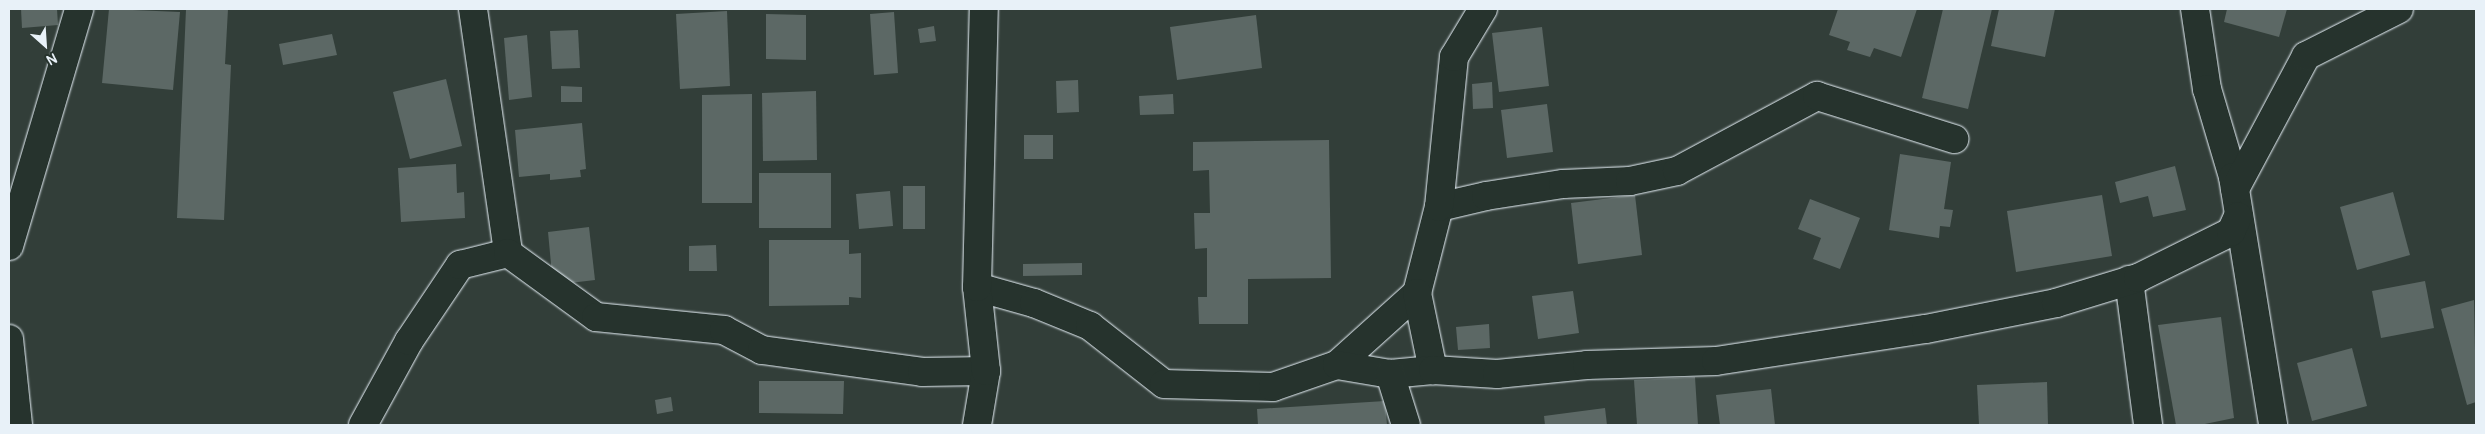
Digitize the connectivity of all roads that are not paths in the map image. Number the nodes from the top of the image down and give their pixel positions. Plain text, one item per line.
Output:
1 (79, 9) edge
2 (473, 9) edge
3 (984, 9) edge
4 (1483, 9) edge
5 (2195, 9) edge
6 (2399, 9) edge
7 (1954, 139) dead end
8 (2235, 189) junction
9 (1439, 207) junction
10 (2238, 216) junction
11 (9, 246) edge
12 (508, 253) junction
13 (2129, 280) junction
14 (977, 287) junction
15 (1417, 293) junction
16 (9, 340) edge
17 (1337, 365) junction
18 (1433, 370) junction
19 (986, 371) junction
20 (1390, 374) junction
21 (18, 425) edge
22 (363, 425) edge
23 (977, 425) edge
24 (1406, 425) edge
25 (2148, 425) edge
26 (2273, 425) edge

1 - 11 street
2 - 12 street
3 - 14 street
4 - 9 street
5 - 8 street
6 - 8 street
7 - 9 street
8 - 10 street
9 - 15 street
10 - 13 street
10 - 26 street
12 - 19 street
12 - 22 street
13 - 18 street
13 - 25 street
14 - 17 street
14 - 19 street
15 - 17 street
15 - 18 street
16 - 21 street
17 - 20 street
18 - 20 street
19 - 23 street
20 - 24 street

